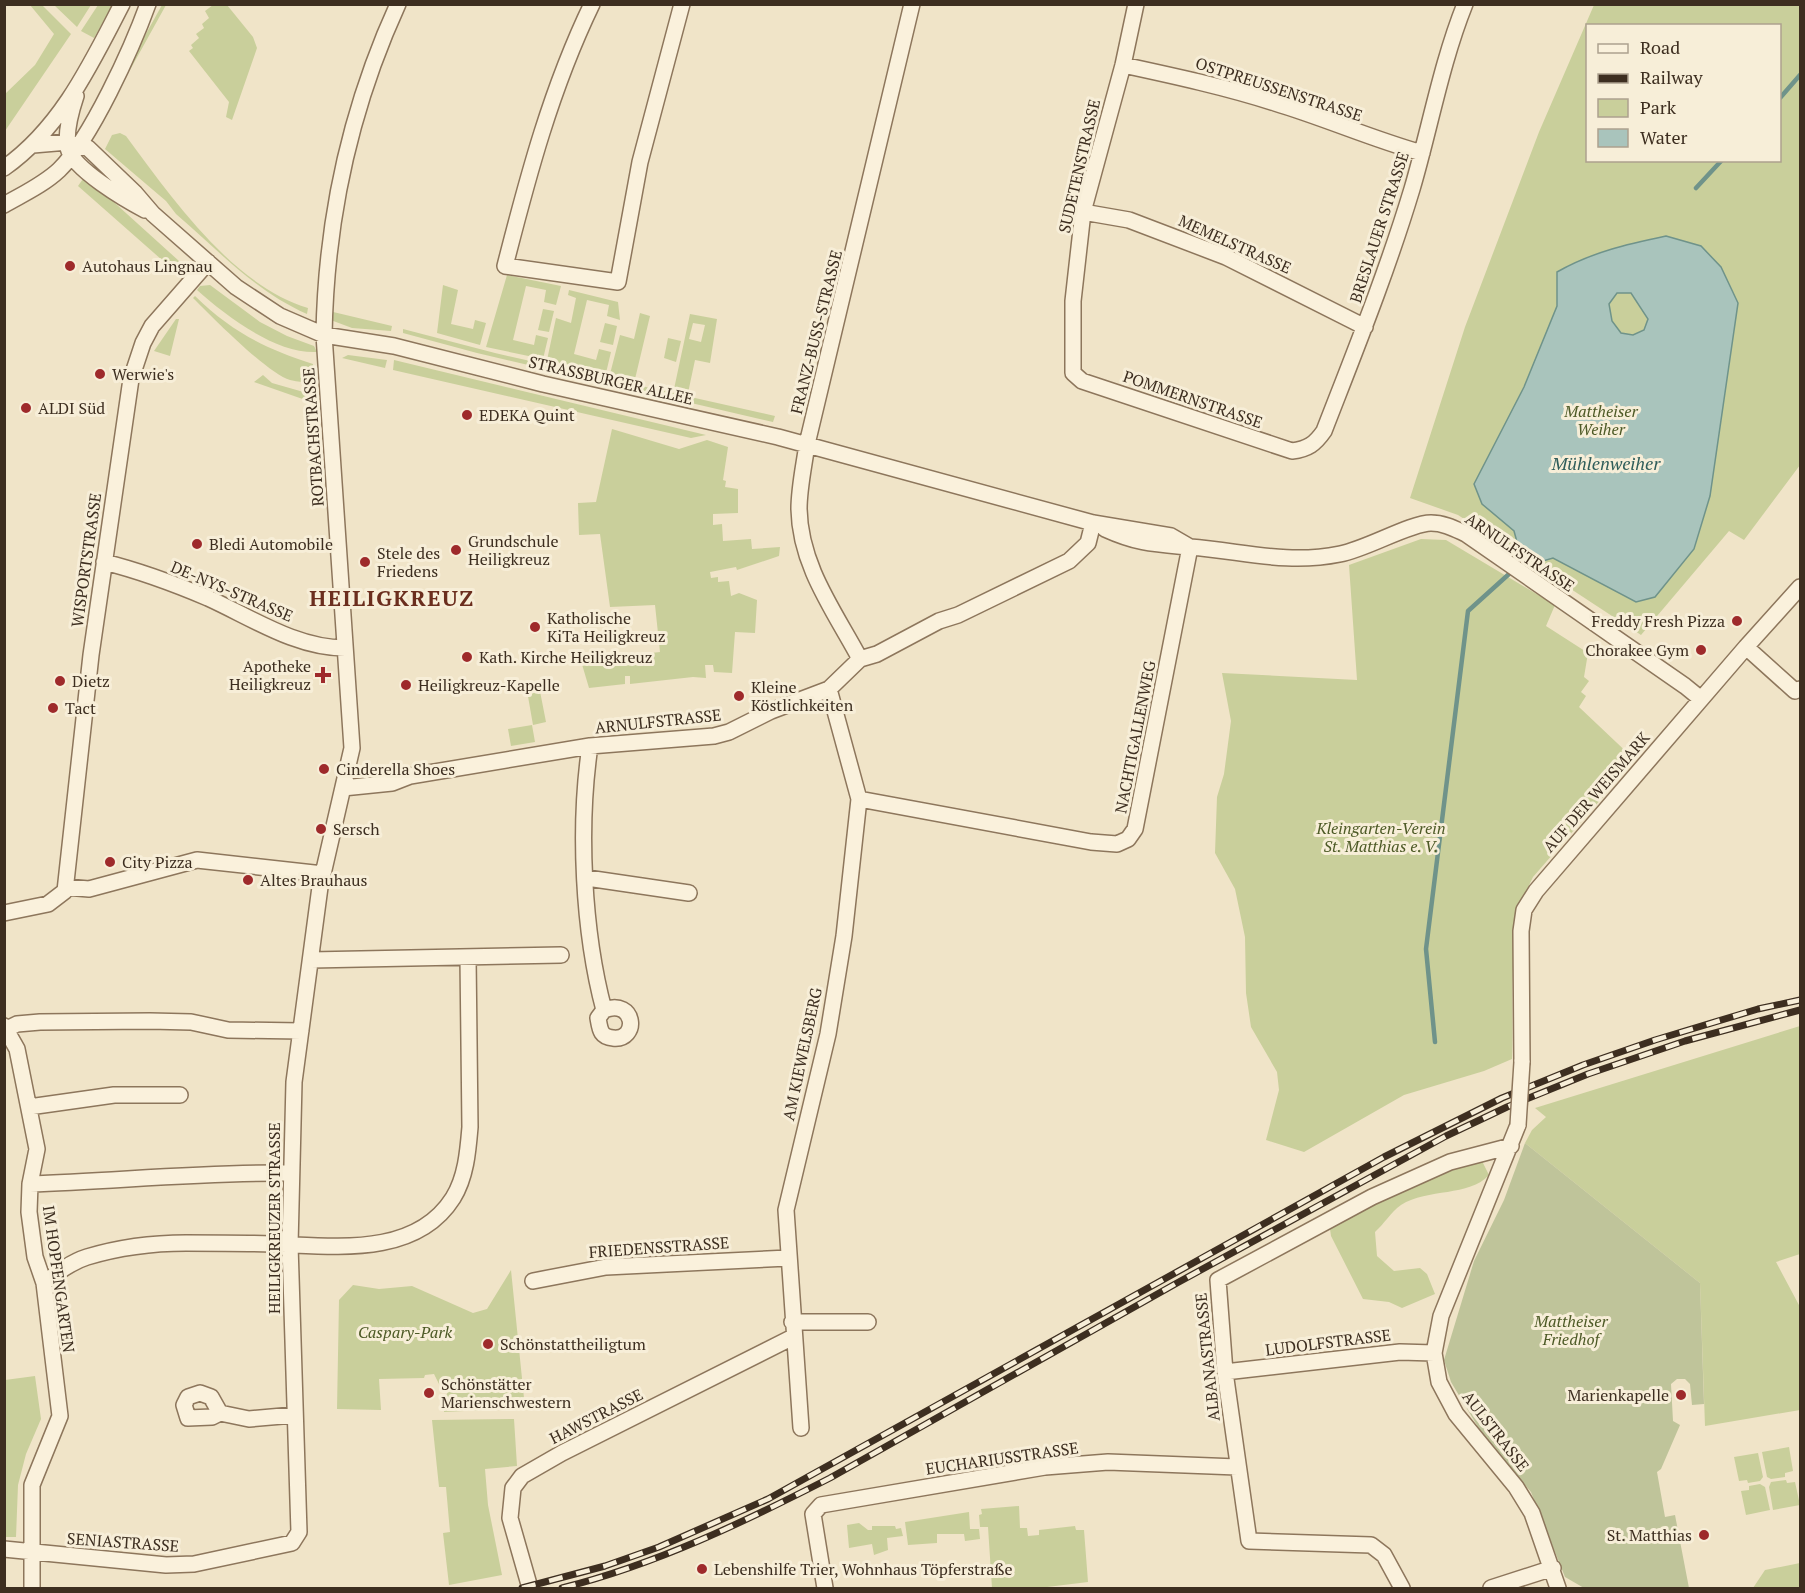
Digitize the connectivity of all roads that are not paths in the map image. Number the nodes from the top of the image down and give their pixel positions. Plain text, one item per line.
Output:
1 (122, 4) edge
2 (148, 4) edge
3 (154, 4) edge
4 (398, 4) edge
5 (592, 4) edge
6 (682, 4) edge
7 (912, 4) edge
8 (1136, 4) edge
9 (1465, 4) edge
10 (142, 21) junction
11 (1123, 65) junction
12 (80, 83) junction
13 (33, 145) junction
14 (72, 147) junction
15 (1422, 153) junction
16 (4, 168) edge
17 (4, 205) edge
18 (1083, 212) junction
19 (208, 262) junction
20 (1365, 327) junction
21 (324, 335) junction
22 (1073, 373) joint
23 (807, 444) junction
24 (1304, 449) joint
25 (1093, 523) junction
26 (1190, 547) junction
27 (104, 562) junction
28 (1800, 587) edge
29 (1746, 647) junction
30 (345, 648) junction
31 (860, 659) junction
32 (1800, 689) edge
33 (829, 690) junction
34 (1701, 699) junction
35 (590, 746) junction
36 (343, 788) junction
37 (859, 799) junction
38 (323, 874) junction
39 (587, 878) junction
40 (66, 887) junction
41 (689, 893) dead end
42 (4, 913) edge
43 (561, 955) dead end
44 (468, 957) junction
45 (311, 960) junction
46 (604, 1010) dead end
47 (6, 1028) edge
48 (301, 1031) junction
49 (180, 1095) dead end
50 (29, 1107) junction
51 (1518, 1125) joint
52 (1511, 1146) junction
53 (290, 1173) junction
54 (30, 1184) junction
55 (290, 1245) junction
56 (788, 1258) junction
57 (533, 1281) dead end
58 (44, 1283) junction
59 (868, 1322) dead end
60 (793, 1330) junction
61 (1434, 1353) junction
62 (1225, 1372) junction
63 (219, 1413) dead end
64 (294, 1414) junction
65 (801, 1428) dead end
66 (1237, 1467) junction
67 (275, 1548) joint
68 (4, 1549) edge
69 (31, 1553) junction
70 (1553, 1568) junction
71 (32, 1588) edge
72 (530, 1588) edge
73 (825, 1588) edge
74 (1402, 1588) edge
75 (1491, 1588) edge
76 (1558, 1588) edge

1 - 12 street
2 - 10 street
3 - 10 street
4 - 21 street, ROTBACHSTRASSE
5 - 6 street
7 - 23 street, FRANZ-BUSS-STRASSE
8 - 11 street, SUDETENSTRASSE
9 - 15 street, BRESLAUER STRASSE
10 - 14 street
11 - 15 street, OSTPREUSSENSTRASSE
11 - 18 street, SUDETENSTRASSE
12 - 13 street
12 - 14 street
13 - 14 street
13 - 16 street
14 - 17 street
14 - 19 street, STRASSBURGER ALLEE
15 - 20 street, BRESLAUER STRASSE
18 - 20 street, MEMELSTRASSE
18 - 22 street, SUDETENSTRASSE
19 - 21 street, STRASSBURGER ALLEE
19 - 27 street, WISPORTSTRASSE
20 - 24 street, BRESLAUER STRASSE
21 - 23 street, STRASSBURGER ALLEE
21 - 30 street, ROTBACHSTRASSE
22 - 24 street, POMMERNSTRASSE
23 - 25 street, STRASSBURGER ALLEE
23 - 31 street, FRANZ-BUSS-STRASSE
25 - 26 street, ARNULFSTRASSE
25 - 31 street, ARNULFSTRASSE
26 - 34 street, ARNULFSTRASSE
26 - 37 street, NACHTIGALLENWEG
27 - 30 street, DE-NYS-STRASSE
27 - 40 street, WISPORTSTRASSE
28 - 29 street, AUF DER WEISMARK
29 - 32 street
29 - 34 street, AUF DER WEISMARK
30 - 36 street, ROTBACHSTRASSE
31 - 33 street, ARNULFSTRASSE
33 - 35 street, ARNULFSTRASSE
33 - 37 street, AM KIEWELSBERG
34 - 51 street, AUF DER WEISMARK, bridge
35 - 36 street, ARNULFSTRASSE
35 - 39 street
36 - 38 street, ROTBACHSTRASSE
37 - 56 street, AM KIEWELSBERG
38 - 40 street
38 - 45 street, HEILIGKREUZER STRASSE
39 - 41 street
39 - 46 street
40 - 42 street
43 - 44 street
44 - 45 street
44 - 55 street
45 - 48 street, HEILIGKREUZER STRASSE
47 - 48 street, IM HOPFENGARTEN
47 - 50 street, IM HOPFENGARTEN
48 - 53 street, HEILIGKREUZER STRASSE
49 - 50 street
50 - 54 street, IM HOPFENGARTEN
51 - 52 street, AULSTRASSE
52 - 61 street, AULSTRASSE
52 - 62 street, ALBANASTRASSE
53 - 54 street, IM HOPFENGARTEN
53 - 55 street, HEILIGKREUZER STRASSE
54 - 58 street, IM HOPFENGARTEN
55 - 58 street
55 - 64 street, HEILIGKREUZER STRASSE
56 - 57 street, FRIEDENSSTRASSE
56 - 60 street, AM KIEWELSBERG
58 - 69 street, IM HOPFENGARTEN
59 - 60 street
60 - 65 street, AM KIEWELSBERG
60 - 72 street, HAWSTRASSE
61 - 62 street, LUDOLFSTRASSE
61 - 70 street, AULSTRASSE
62 - 66 street, ALBANASTRASSE
63 - 64 street
64 - 67 street, HEILIGKREUZER STRASSE
66 - 73 street, EUCHARIUSSTRASSE
66 - 74 street, ALBANASTRASSE
67 - 69 street, SENIASTRASSE
68 - 69 street, SENIASTRASSE
69 - 71 street, IM HOPFENGARTEN
70 - 75 street
70 - 76 street, AULSTRASSE

